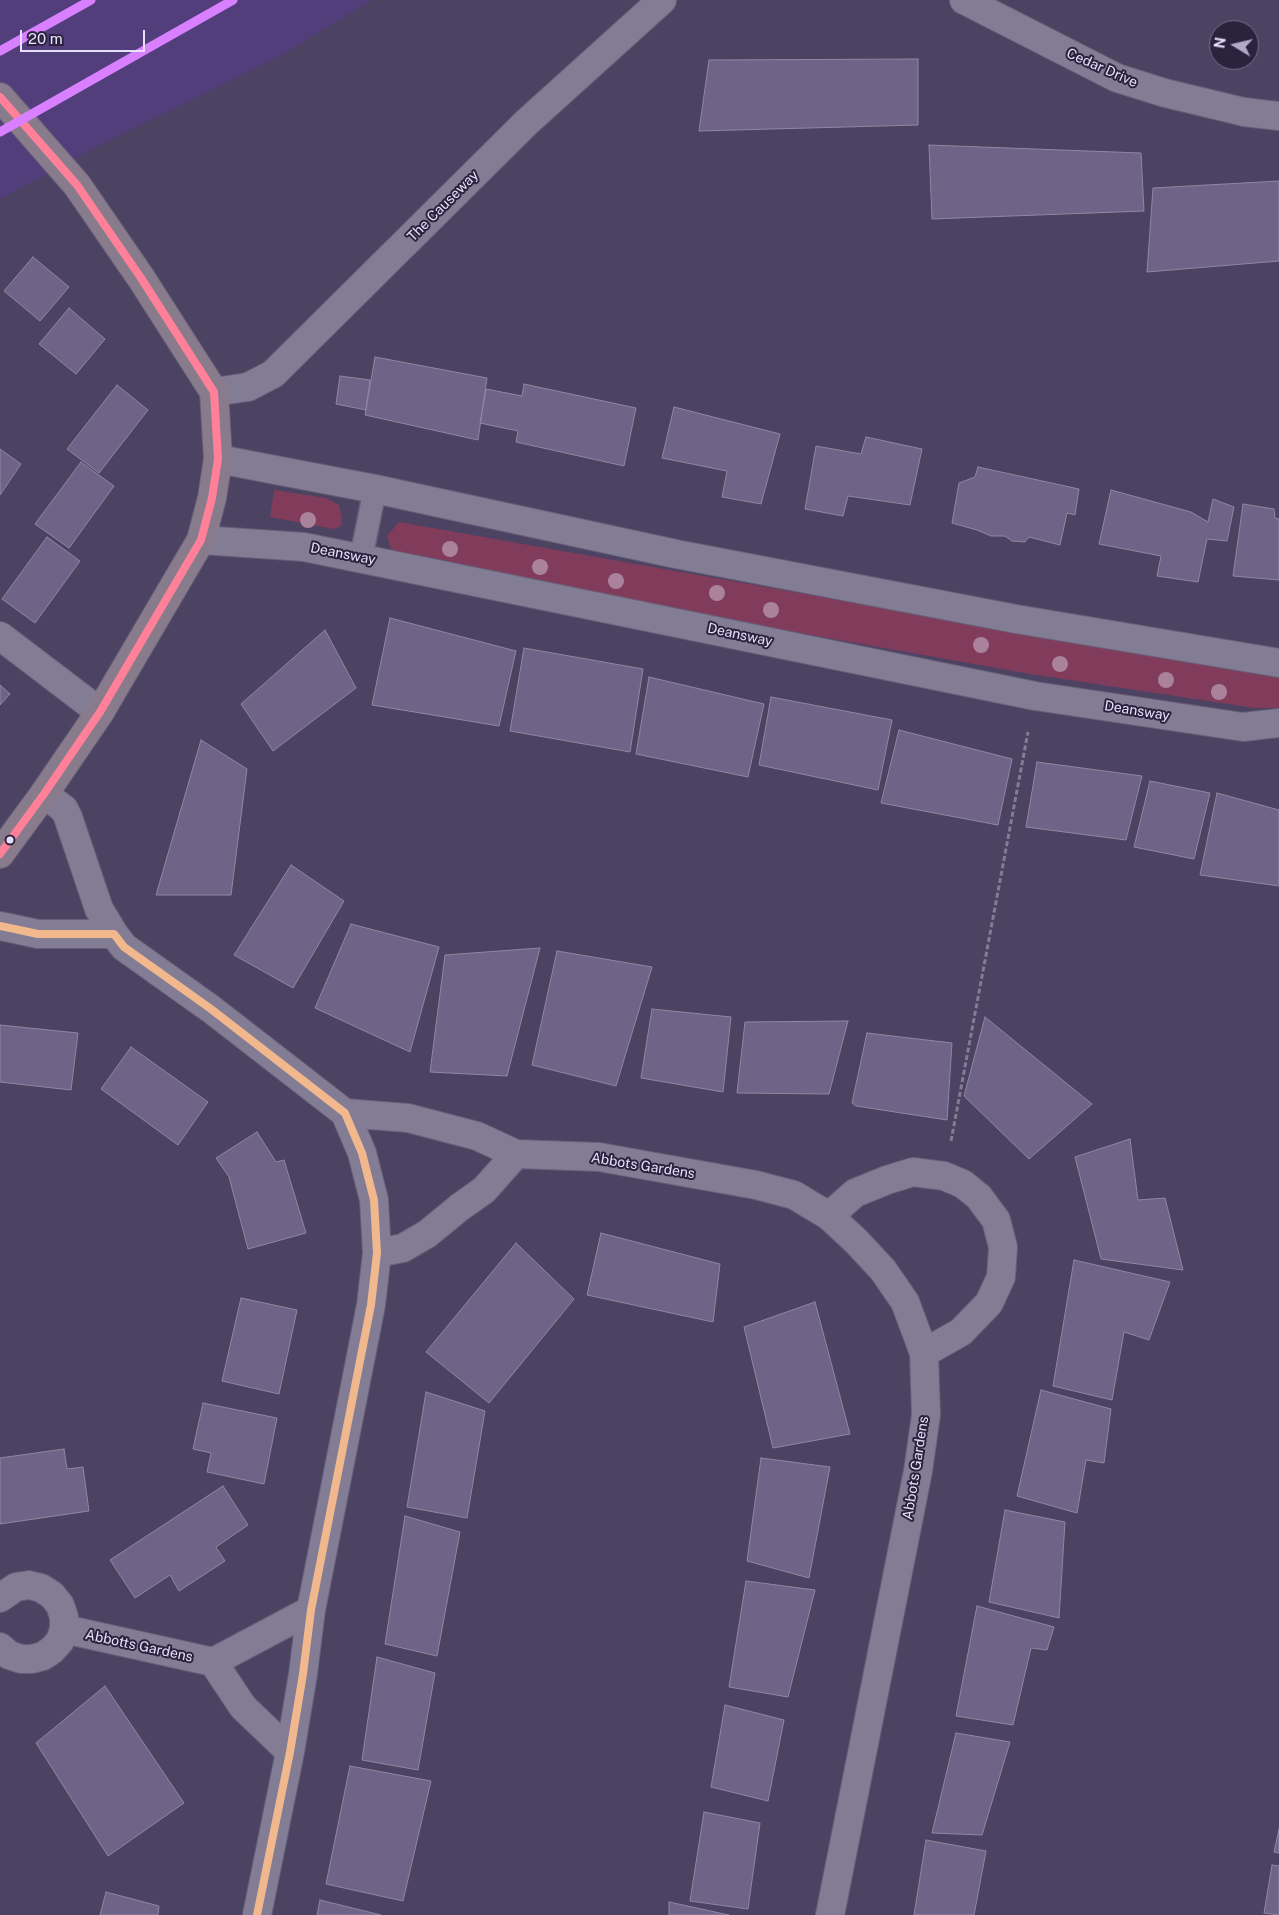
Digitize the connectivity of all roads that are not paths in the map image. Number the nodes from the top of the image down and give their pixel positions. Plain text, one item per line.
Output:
1 (662, 0) edge
2 (964, 0) edge
3 (0, 98) edge
4 (1279, 116) edge
5 (214, 392) junction
6 (218, 459) junction
7 (375, 489) junction
8 (201, 540) junction
9 (361, 558) junction
10 (0, 636) edge
11 (1279, 664) edge
12 (100, 712) junction
13 (1279, 723) edge
14 (44, 794) junction
15 (0, 854) edge
16 (0, 926) edge
17 (114, 934) junction
18 (345, 1113) junction
19 (516, 1154) junction
20 (829, 1216) junction
21 (377, 1253) junction
22 (924, 1353) junction
23 (0, 1598) edge
24 (311, 1610) junction
25 (64, 1630) junction
26 (0, 1647) edge
27 (213, 1662) junction
28 (290, 1752) junction
29 (257, 1915) edge
30 (830, 1915) edge

1 - 5 street, The Causeway
2 - 4 street, Cedar Drive
3 - 5 main road
5 - 6 main road
6 - 7 street
6 - 8 main road
7 - 9 lane
7 - 11 street
8 - 9 street, Deansway
8 - 12 main road
9 - 13 street, Deansway
10 - 12 street
12 - 14 main road
14 - 15 main road
14 - 17 street
16 - 17 street
17 - 18 street
18 - 19 street, Abbots Gardens
18 - 21 street
19 - 20 street, Abbots Gardens
19 - 21 street
20 - 22 street, Abbots Gardens
20 - 22 street
21 - 24 street
22 - 30 street, Abbots Gardens
23 - 25 street
24 - 27 street
24 - 28 street
25 - 26 street
25 - 27 street, Abbotts Gardens
27 - 28 street
28 - 29 street

